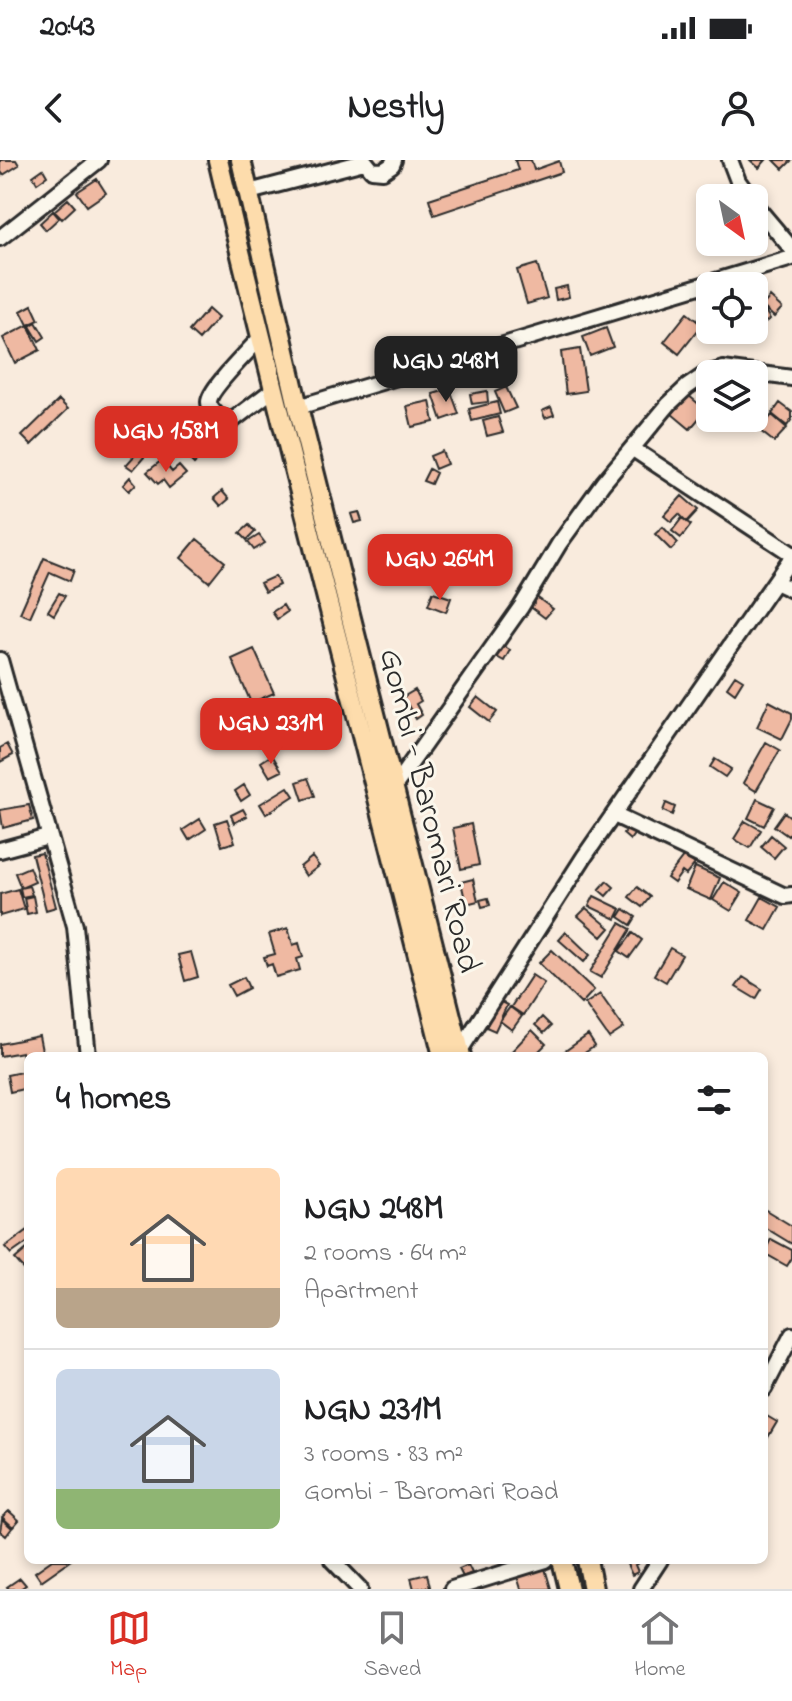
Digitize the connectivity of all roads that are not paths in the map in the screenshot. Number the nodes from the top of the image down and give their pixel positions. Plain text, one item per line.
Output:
1 (99, 160) edge
2 (218, 160) edge
3 (241, 160) edge
4 (394, 160) edge
5 (730, 160) edge
6 (364, 161) edge
7 (740, 184) edge
8 (249, 192) junction
9 (768, 221) edge
10 (0, 238) edge
11 (792, 249) edge
12 (792, 258) edge
13 (261, 337) junction
14 (792, 378) edge
15 (274, 389) junction
16 (298, 407) junction
17 (633, 449) junction
18 (792, 555) edge
19 (775, 582) junction
20 (792, 590) edge
21 (0, 660) edge
22 (394, 787) junction
23 (614, 815) junction
24 (48, 837) junction
25 (400, 846) junction
26 (0, 850) edge
27 (792, 895) edge
28 (88, 1052) edge
29 (453, 1052) edge
30 (456, 1052) edge
31 (792, 1335) edge
32 (768, 1381) edge
33 (336, 1564) edge
34 (533, 1564) edge
35 (563, 1564) edge
36 (588, 1564) edge
37 (657, 1564) edge
38 (360, 1589) edge
39 (452, 1589) edge
40 (569, 1589) edge
41 (593, 1589) edge
42 (641, 1589) edge

1 - 10 street
2 - 13 main road, Gombi - Baromari Road
3 - 8 main road, Gombi - Baromari Road
4 - 6 street
5 - 7 street
6 - 8 street
8 - 16 main road, Gombi - Baromari Road
9 - 11 street
12 - 16 street
13 - 15 main road, Gombi - Baromari Road
13 - 15 street
14 - 17 street
15 - 25 main road, Gombi - Baromari Road
16 - 22 main road, Gombi - Baromari Road
17 - 18 street
17 - 22 street
18 - 19 street
19 - 20 street
19 - 23 street
21 - 24 street
22 - 25 main road, Gombi - Baromari Road
23 - 27 street
23 - 30 street
24 - 26 street
24 - 28 street
25 - 29 main road, Gombi - Baromari Road
31 - 32 street
33 - 38 street
34 - 39 street
35 - 40 main road
36 - 41 main road
37 - 42 street

